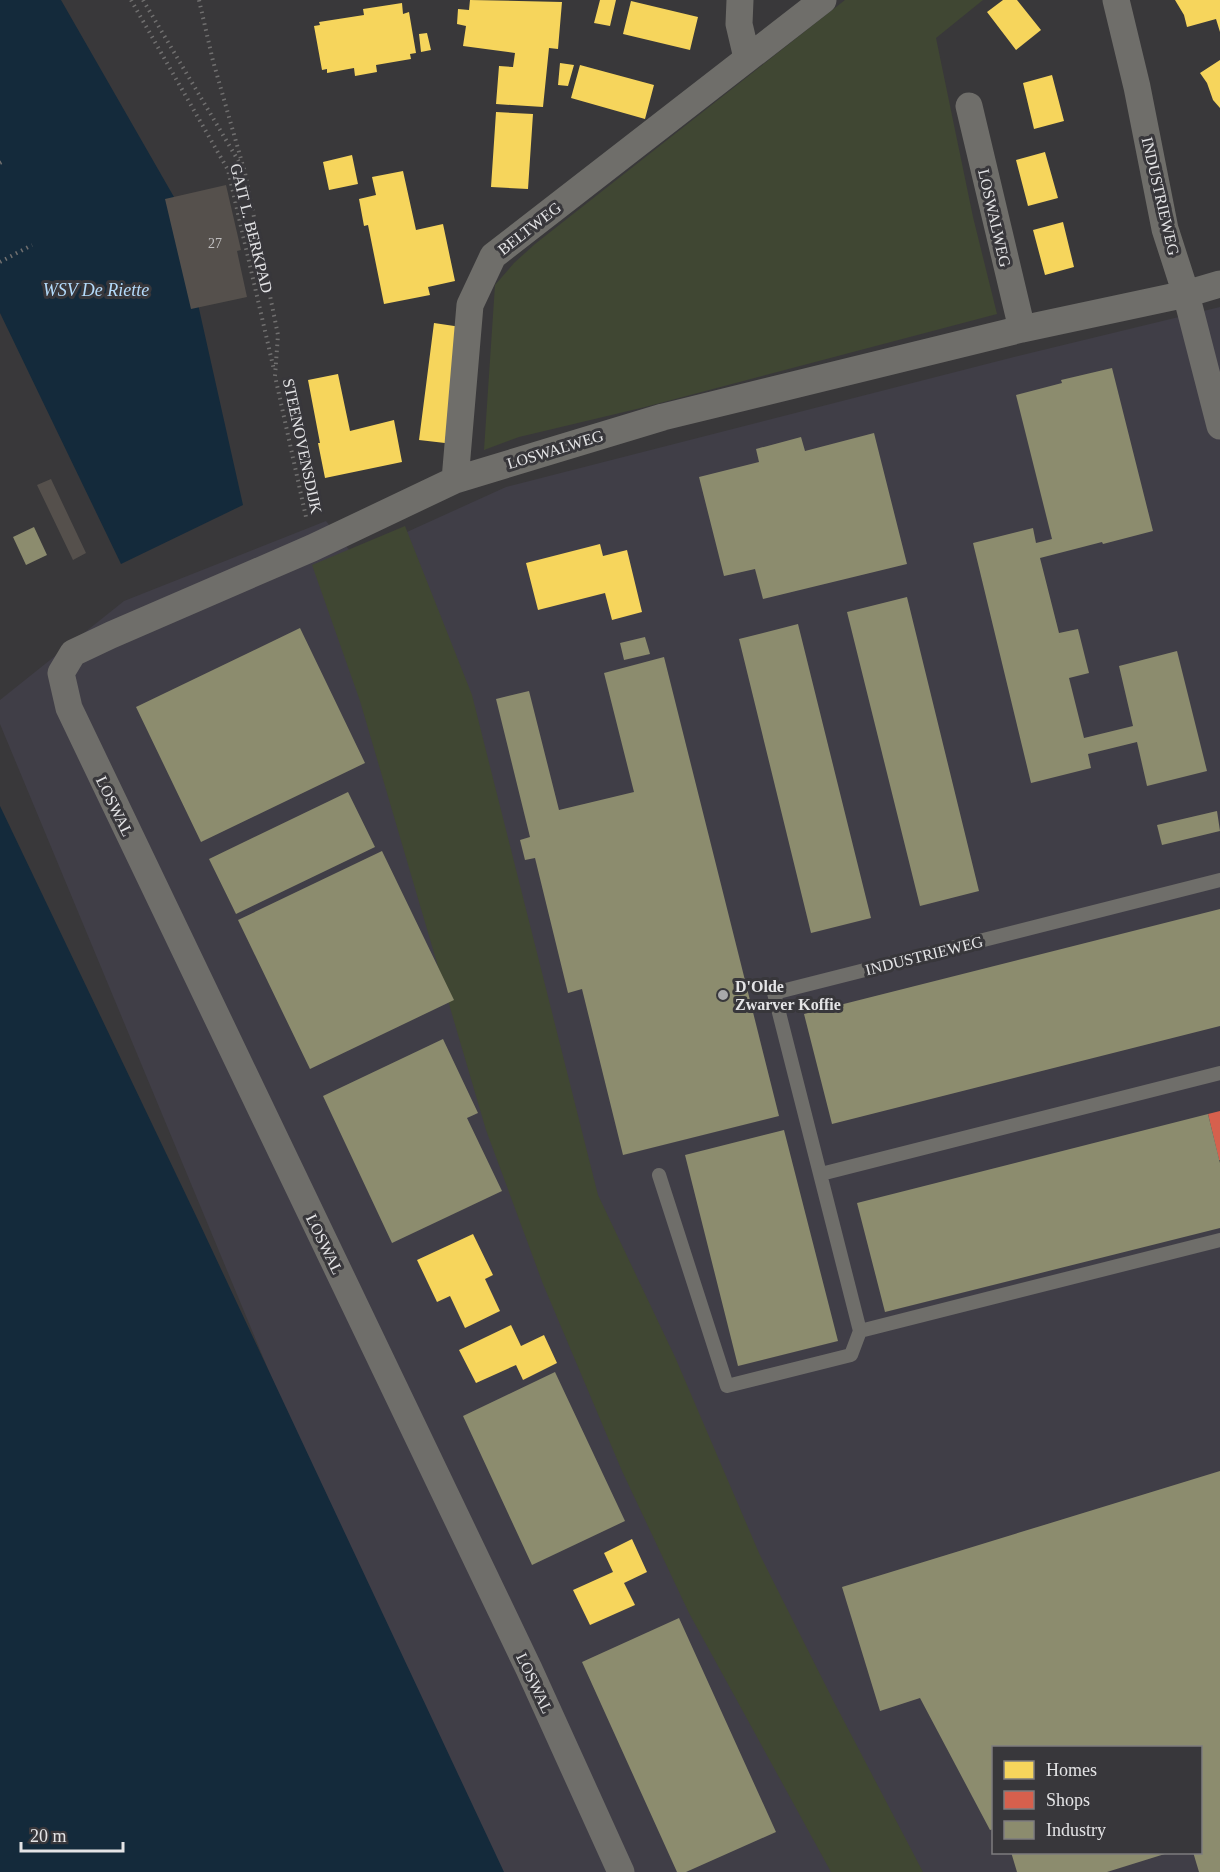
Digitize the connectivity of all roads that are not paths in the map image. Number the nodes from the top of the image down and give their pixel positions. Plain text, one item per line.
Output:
1 (740, 0) edge
2 (823, 0) edge
3 (1116, 0) edge
4 (747, 58) junction
5 (969, 106) dead end
6 (1220, 284) edge
7 (1186, 294) junction
8 (1022, 329) junction
9 (1220, 426) edge
10 (455, 480) junction
11 (111, 635) joint
12 (1220, 880) edge
13 (1220, 1073) edge
14 (821, 1174) junction
15 (659, 1175) dead end
16 (1220, 1240) edge
17 (860, 1331) junction
18 (621, 1872) edge

1 - 4 street
2 - 4 street, BELTWEG
3 - 7 street, INDUSTRIEWEG
4 - 10 street, BELTWEG
5 - 8 street, LOSWALWEG
6 - 7 street, LOSWALWEG
7 - 8 street, LOSWALWEG
7 - 9 street, INDUSTRIEWEG
8 - 10 street, LOSWALWEG
10 - 11 street, LOSWALWEG
11 - 18 street, LOSWAL
12 - 14 lane, INDUSTRIEWEG
13 - 14 lane
14 - 17 lane, INDUSTRIEWEG
15 - 17 lane
16 - 17 lane

